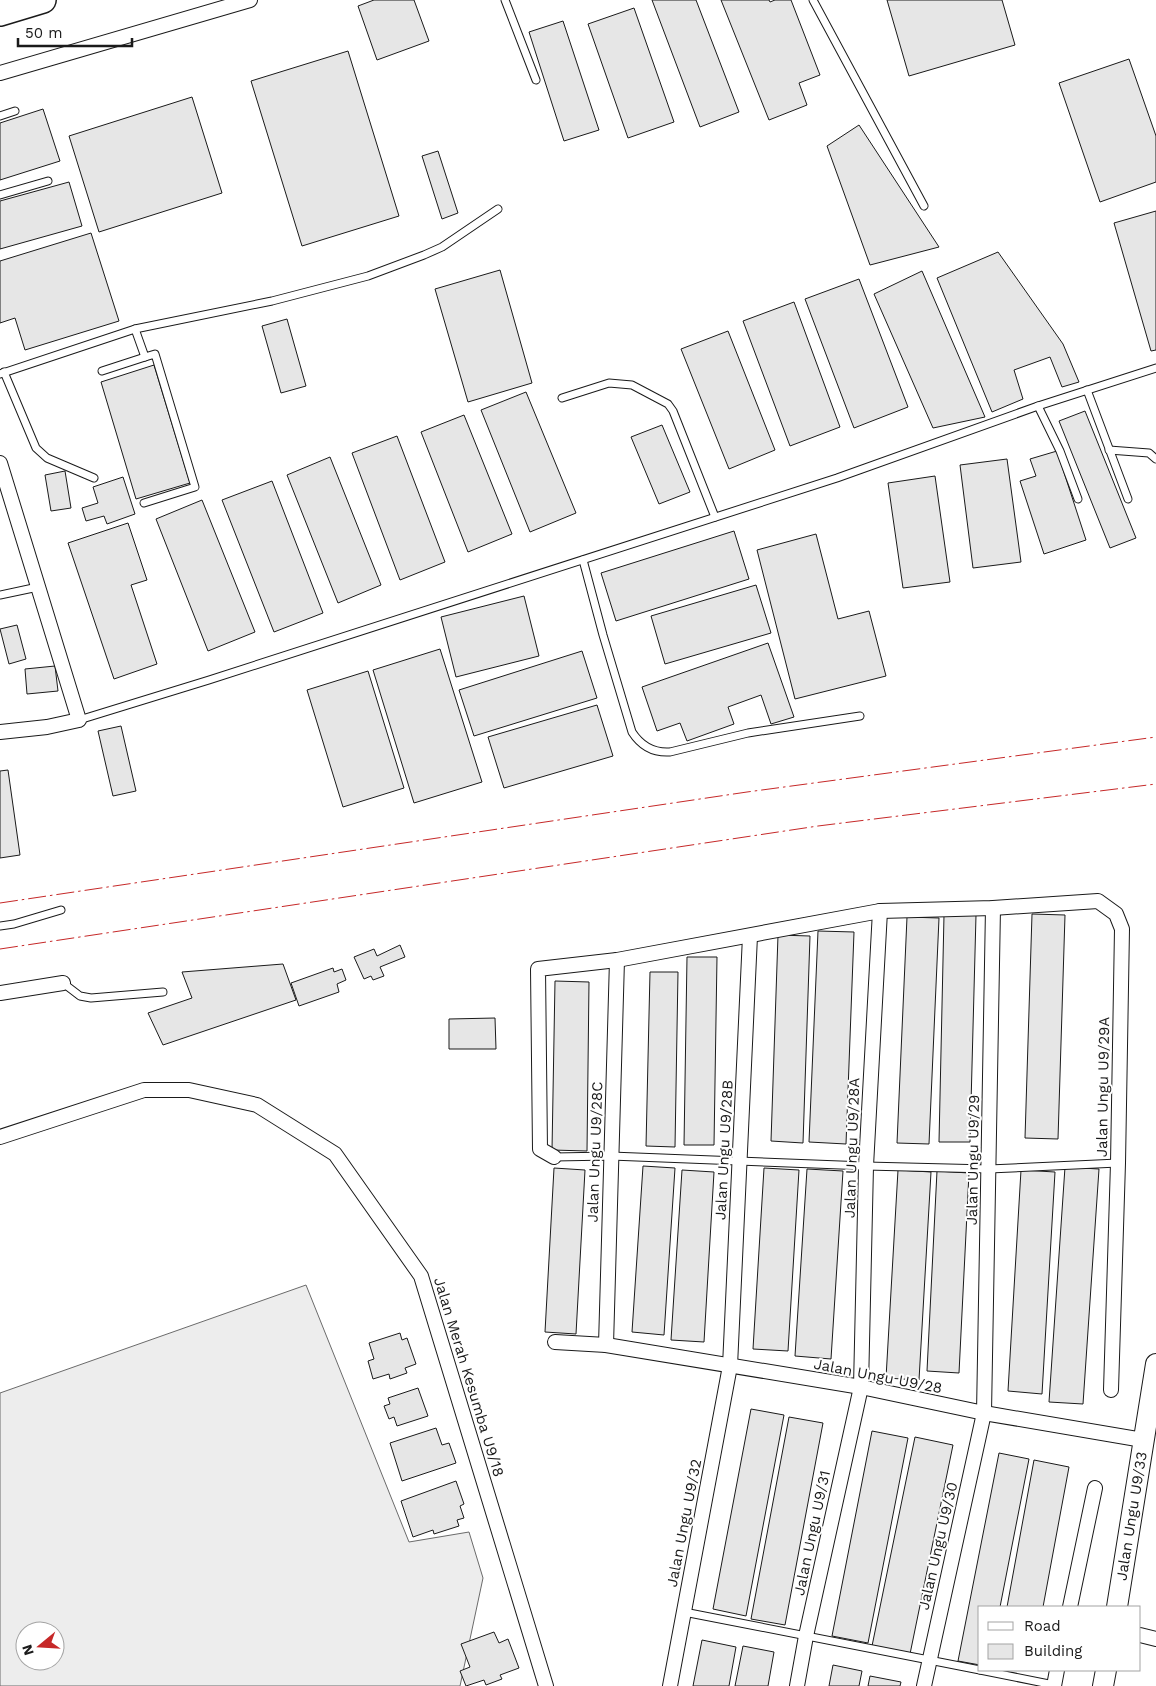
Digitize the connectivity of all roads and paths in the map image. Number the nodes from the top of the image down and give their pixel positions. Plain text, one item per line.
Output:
1 (43, 0) edge
2 (250, 0) edge
3 (505, 0) edge
4 (813, 0) edge
5 (0, 13) edge
6 (0, 73) edge
7 (536, 80) dead end
8 (15, 111) dead end
9 (0, 116) edge
10 (48, 181) dead end
11 (0, 194) edge
12 (924, 206) dead end
13 (498, 209) dead end
14 (135, 329) junction
15 (145, 357) junction
16 (1156, 368) edge
17 (102, 371) dead end
18 (2, 373) edge
19 (1087, 390) junction
20 (562, 398) dead end
21 (1038, 406) junction
22 (1109, 450) junction
23 (1156, 459) edge
24 (0, 464) edge
25 (94, 478) dead end
26 (1078, 499) dead end
27 (1128, 499) dead end
28 (144, 503) dead end
29 (715, 517) junction
30 (583, 560) junction
31 (38, 586) junction
32 (0, 595) edge
33 (860, 716) dead end
34 (79, 720) junction
35 (0, 732) edge
36 (992, 908) junction
37 (61, 910) dead end
38 (880, 911) junction
39 (0, 926) edge
40 (750, 936) junction
41 (617, 960) junction
42 (63, 983) joint
43 (163, 992) dead end
44 (0, 993) edge
45 (0, 1137) edge
46 (611, 1156) junction
47 (554, 1157) joint
48 (739, 1161) junction
49 (1118, 1163) junction
50 (866, 1166) junction
51 (989, 1169) junction
52 (555, 1342) dead end
53 (606, 1345) junction
54 (1156, 1364) edge
55 (730, 1366) junction
56 (861, 1387) junction
57 (1111, 1390) dead end
58 (984, 1413) junction
59 (1143, 1440) junction
60 (1094, 1488) dead end
61 (1070, 1606) edge
62 (1117, 1606) edge
63 (684, 1612) junction
64 (1141, 1635) edge
65 (806, 1636) junction
66 (1156, 1638) edge
67 (929, 1659) junction
68 (978, 1670) edge
69 (985, 1671) edge
70 (1057, 1671) edge
71 (1106, 1671) edge
72 (1054, 1685) edge
73 (546, 1686) edge
74 (670, 1686) edge
75 (797, 1686) edge
76 (924, 1686) edge
77 (1103, 1686) edge

1 - 5 highway
2 - 6 street
3 - 7 lane
4 - 12 lane
8 - 9 lane
10 - 11 lane
13 - 14 lane
14 - 15 lane
14 - 18 lane
15 - 17 lane
15 - 28 lane
16 - 19 lane
18 - 25 lane
19 - 21 lane
19 - 22 lane
20 - 29 lane
21 - 26 lane
21 - 29 lane
22 - 23 lane
22 - 27 lane
24 - 31 street
29 - 30 lane
30 - 33 lane
30 - 34 lane
31 - 32 lane
31 - 34 street
34 - 35 street
36 - 38 street, Jalan Ungu U9/29A
36 - 49 street, Jalan Ungu U9/29A
36 - 51 street, Jalan Ungu U9/29
37 - 39 lane
38 - 40 street, Jalan Ungu U9/29A
38 - 50 street, Jalan Ungu U9/28A
40 - 41 street, Jalan Ungu U9/29A
40 - 48 street, Jalan Ungu U9/28B
41 - 46 street, Jalan Ungu U9/28C
41 - 47 street, Jalan Ungu U9/29A
42 - 43 lane
42 - 44 street
45 - 73 street, Jalan Merah Kesumba U9/18
46 - 47 lane
46 - 48 lane
46 - 53 street, Jalan Ungu U9/28C
48 - 50 lane
48 - 55 street, Jalan Ungu U9/28B
49 - 51 lane
49 - 57 street, Jalan Ungu U9/29A
50 - 51 lane
50 - 56 street, Jalan Ungu U9/28A
51 - 58 street, Jalan Ungu U9/29
52 - 53 street, Jalan Ungu U9/28
53 - 55 street, Jalan Ungu U9/28
54 - 59 street, Jalan Ungu U9/33
55 - 56 street, Jalan Ungu U9/28
55 - 63 street, Jalan Ungu U9/32
56 - 58 street, Jalan Ungu U9/28
56 - 65 street, Jalan Ungu U9/31
58 - 59 street, Jalan Ungu U9/28
58 - 67 street, Jalan Ungu U9/30
59 - 62 street, Jalan Ungu U9/33
60 - 61 street
63 - 65 lane
63 - 74 street, Jalan Ungu U9/32
64 - 66 street
65 - 67 lane
65 - 75 street, Jalan Ungu U9/31
67 - 68 lane
67 - 76 street, Jalan Ungu U9/30
69 - 72 lane
70 - 72 street
71 - 77 street

